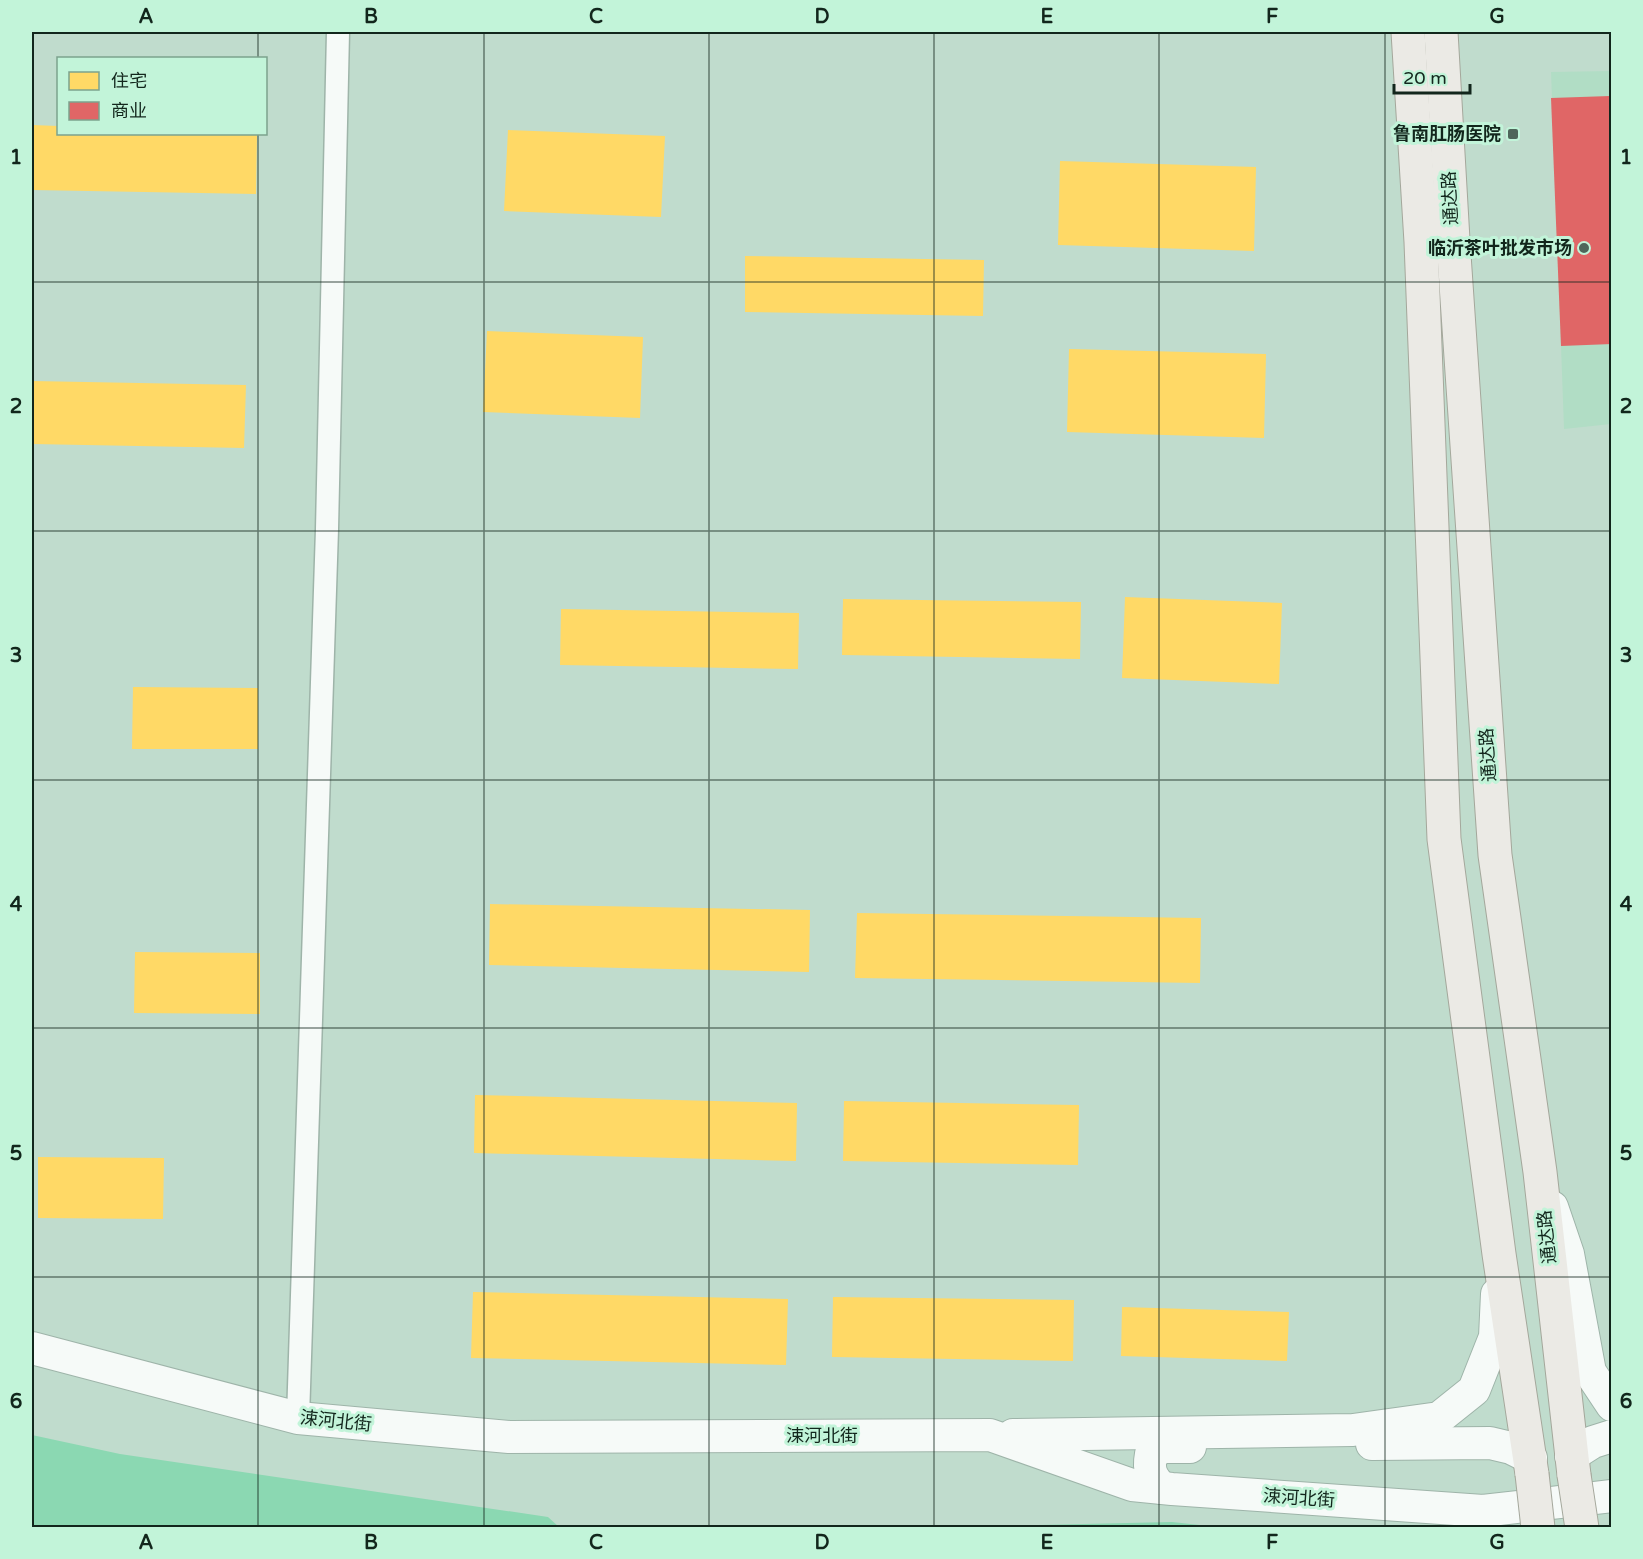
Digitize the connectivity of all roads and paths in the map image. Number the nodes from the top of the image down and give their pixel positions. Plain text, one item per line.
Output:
1 (338, 32) edge
2 (1408, 32) edge
3 (1441, 32) edge
4 (1540, 1172) junction
5 (1499, 1254) junction
6 (32, 1348) edge
7 (1611, 1405) edge
8 (298, 1418) junction
9 (990, 1435) junction
10 (1611, 1436) edge
11 (1573, 1465) junction
12 (1532, 1466) junction
13 (1162, 1488) junction
14 (1611, 1496) edge
15 (1538, 1527) edge
16 (1582, 1527) edge

1 - 8 street
2 - 5 main road, 通达路
3 - 4 main road, 通达路
4 - 7 main road
4 - 11 main road, 通达路
5 - 9 main road
5 - 12 main road, 通达路
6 - 8 main road, 涑河北街
8 - 9 main road, 涑河北街
9 - 13 main road, 涑河北街
10 - 11 main road
11 - 16 main road, 通达路, bridge
12 - 13 main road
12 - 15 main road, 通达路, bridge
13 - 14 main road, 涑河北街

